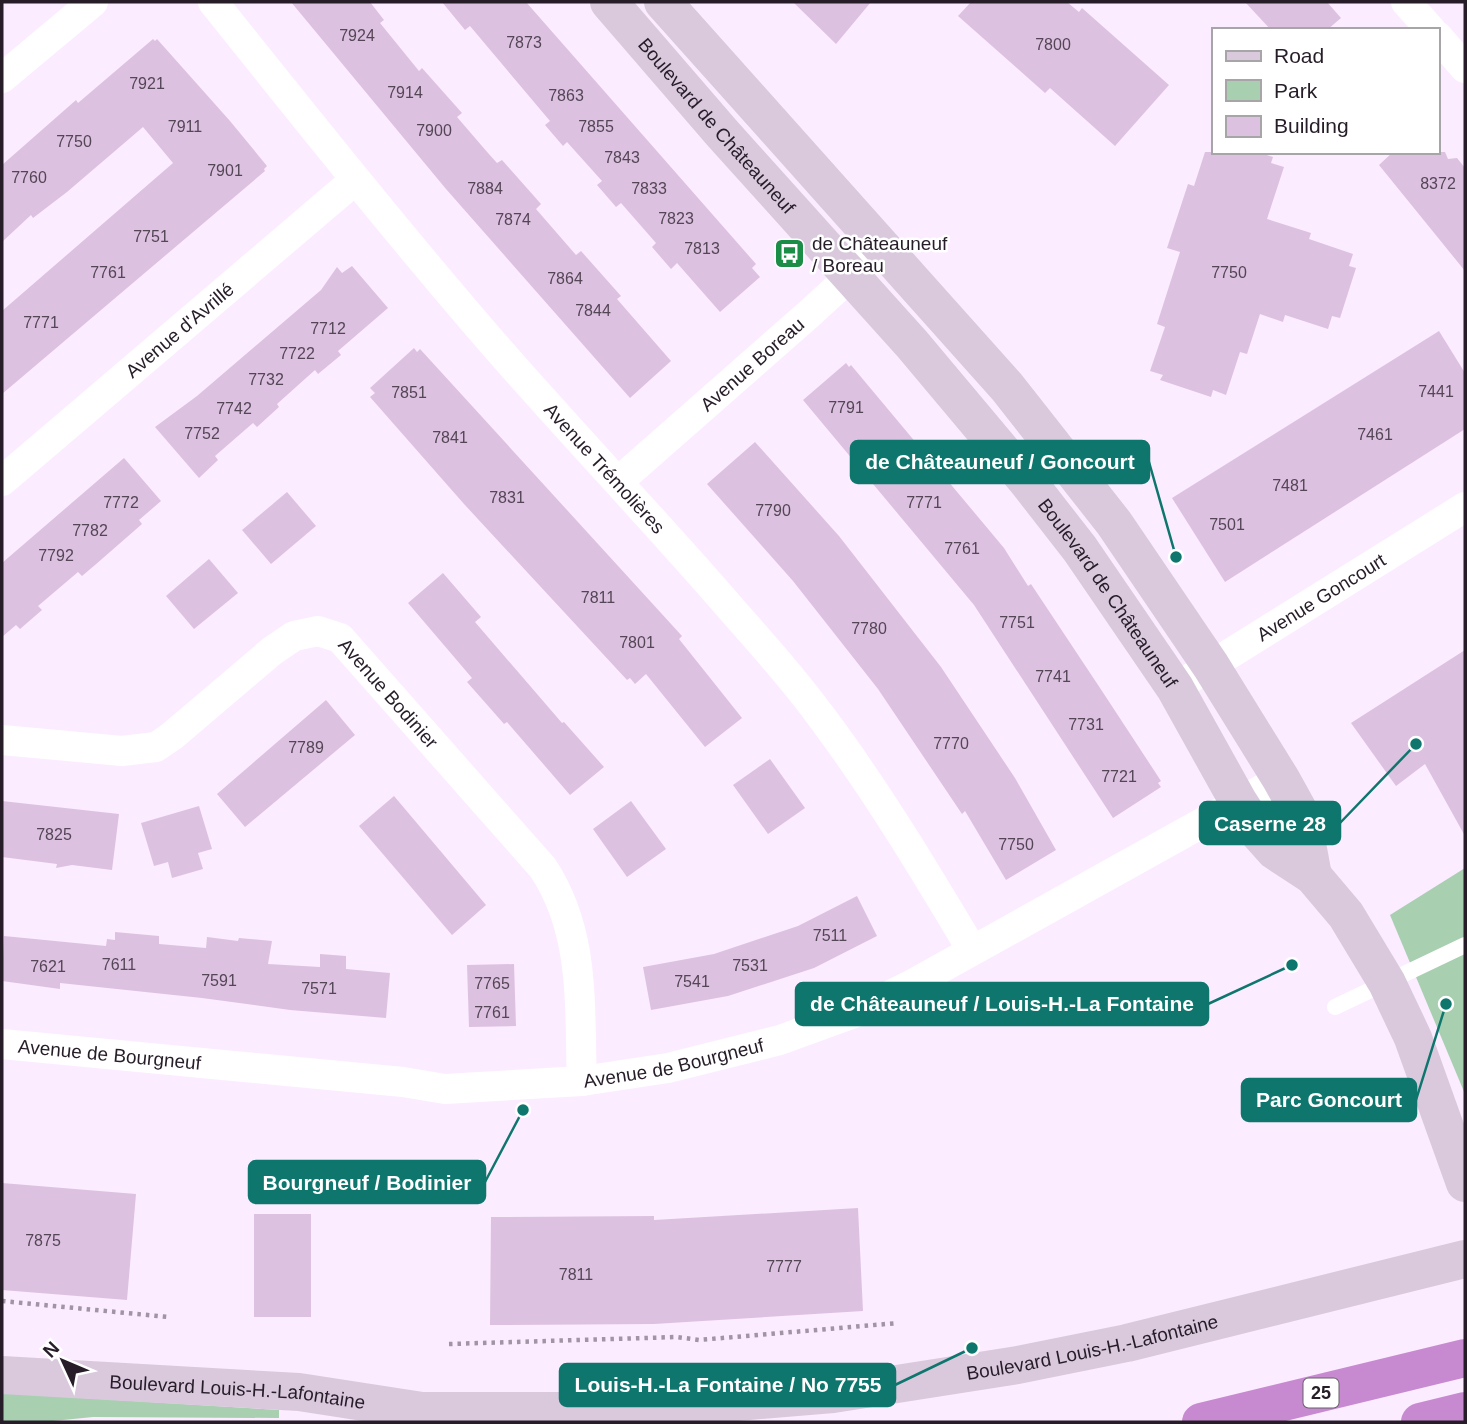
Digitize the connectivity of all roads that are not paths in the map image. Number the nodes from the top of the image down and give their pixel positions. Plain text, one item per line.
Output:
1 (93, 2) edge
2 (213, 2) edge
3 (609, 2) edge
4 (663, 2) edge
5 (1406, 2) edge
6 (1429, 28) edge
7 (1439, 38) edge
8 (1465, 68) edge
9 (2, 78) edge
10 (355, 180) junction
11 (882, 247) junction
12 (851, 277) junction
13 (2, 481) edge
14 (619, 481) junction
15 (1465, 507) edge
16 (1211, 666) junction
17 (1175, 688) junction
18 (2, 740) edge
19 (1281, 779) junction
20 (1238, 801) junction
21 (1312, 876) junction
22 (1465, 945) edge
23 (972, 950) junction
24 (1387, 983) junction
25 (1335, 1007) dead end
26 (2, 1044) edge
27 (582, 1081) junction
28 (1465, 1183) edge
29 (1465, 1259) edge
30 (1465, 1358) edge
31 (2, 1375) edge
32 (422, 1411) junction
33 (1465, 1411) edge
34 (351, 1422) edge
35 (1200, 1422) edge
36 (1420, 1422) edge

1 - 9 street
2 - 10 street, Avenue Trémolières
3 - 12 street, Boulevard de Châteauneuf
4 - 11 street
5 - 6 street
7 - 8 street
10 - 13 street, Avenue d'Avrillé
10 - 14 street, Avenue Trémolières
11 - 12 street, Avenue Boreau
11 - 16 street
12 - 14 street, Avenue Boreau
12 - 17 street, Boulevard de Châteauneuf
14 - 23 street, Avenue Trémolières
15 - 16 street, Avenue Goncourt
16 - 17 street, Avenue Goncourt
16 - 19 street
17 - 20 street, Boulevard de Châteauneuf
18 - 27 street, Avenue Bodinier
19 - 20 street, Avenue de Bourgneuf
19 - 21 street
20 - 21 street, Boulevard de Châteauneuf
20 - 23 street, Avenue de Bourgneuf
21 - 24 street, Boulevard de Châteauneuf
22 - 24 lane
23 - 27 street, Avenue de Bourgneuf
24 - 25 lane
24 - 28 street, Boulevard de Châteauneuf
26 - 27 street, Avenue de Bourgneuf
29 - 32 street, Boulevard Louis-H.-Lafontaine
30 - 35 highway, 25
31 - 32 street, Boulevard Louis-H.-Lafontaine
32 - 34 street
33 - 36 highway

